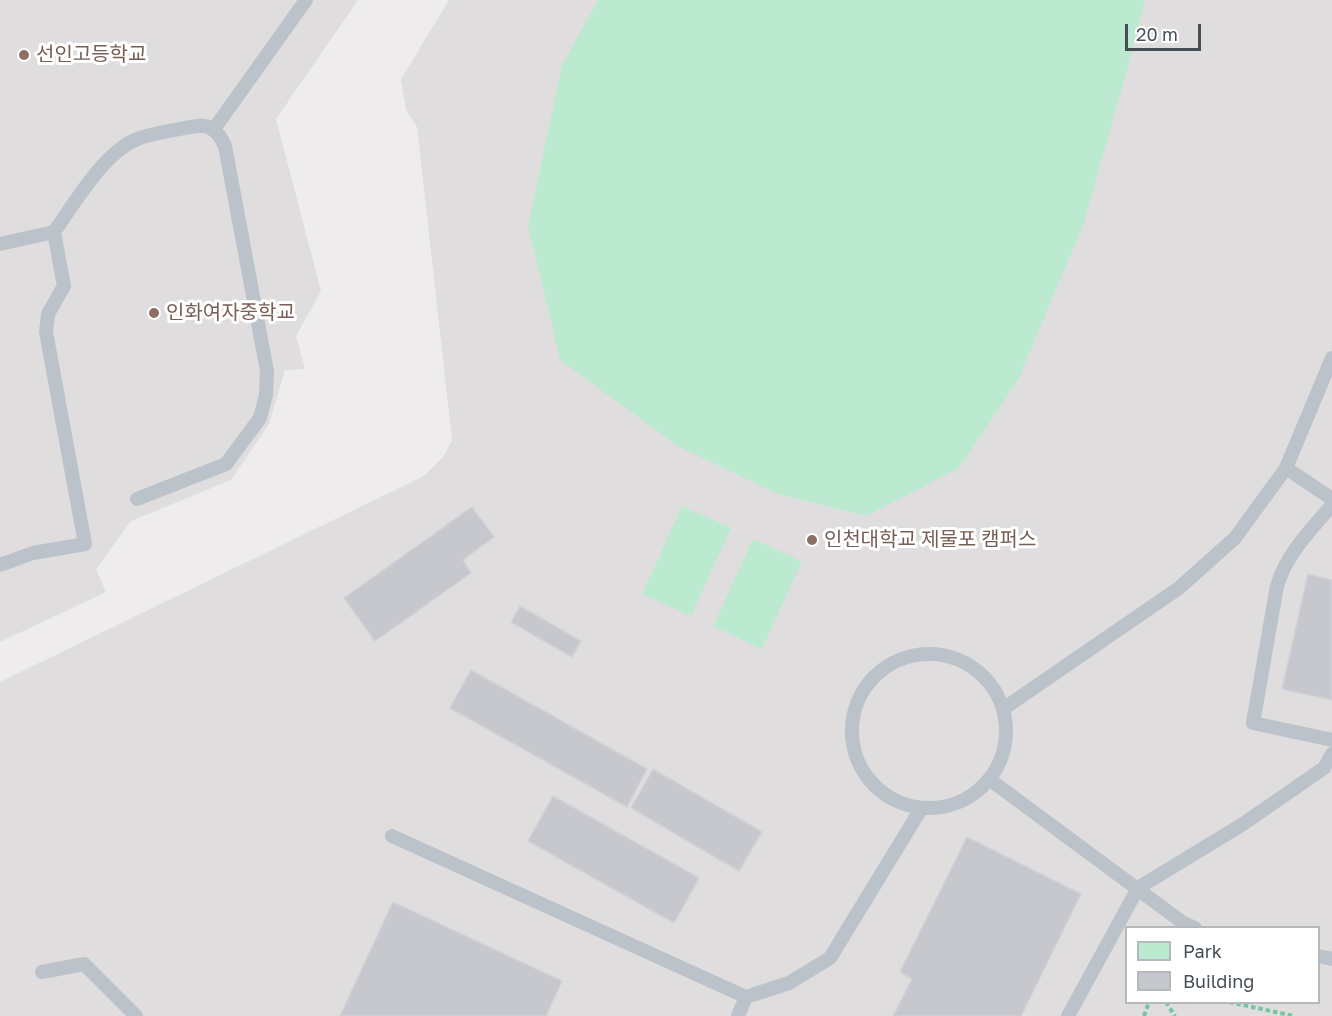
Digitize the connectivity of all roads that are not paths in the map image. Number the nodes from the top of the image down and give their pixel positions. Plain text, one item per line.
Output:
1 (306, 0) edge
2 (214, 129) junction
3 (54, 232) junction
4 (0, 244) edge
5 (1332, 358) edge
6 (1286, 468) junction
7 (137, 499) dead end
8 (1332, 499) edge
9 (1332, 505) edge
10 (0, 566) edge
11 (1003, 709) junction
12 (1332, 740) edge
13 (1332, 753) edge
14 (989, 779) junction
15 (921, 809) junction
16 (392, 836) dead end
17 (1138, 888) junction
18 (1192, 926) edge
19 (42, 972) dead end
20 (746, 997) junction
21 (136, 1016) edge
22 (738, 1016) edge
23 (1068, 1016) edge

1 - 2 lane
2 - 3 lane
2 - 7 lane
3 - 4 lane
3 - 10 lane
5 - 6 lane
6 - 8 lane
6 - 11 lane
9 - 12 lane
11 - 14 lane
11 - 15 lane
13 - 17 lane
14 - 15 lane
14 - 17 lane
15 - 20 lane
16 - 20 lane
17 - 18 lane
17 - 23 lane
19 - 21 lane
20 - 22 lane

